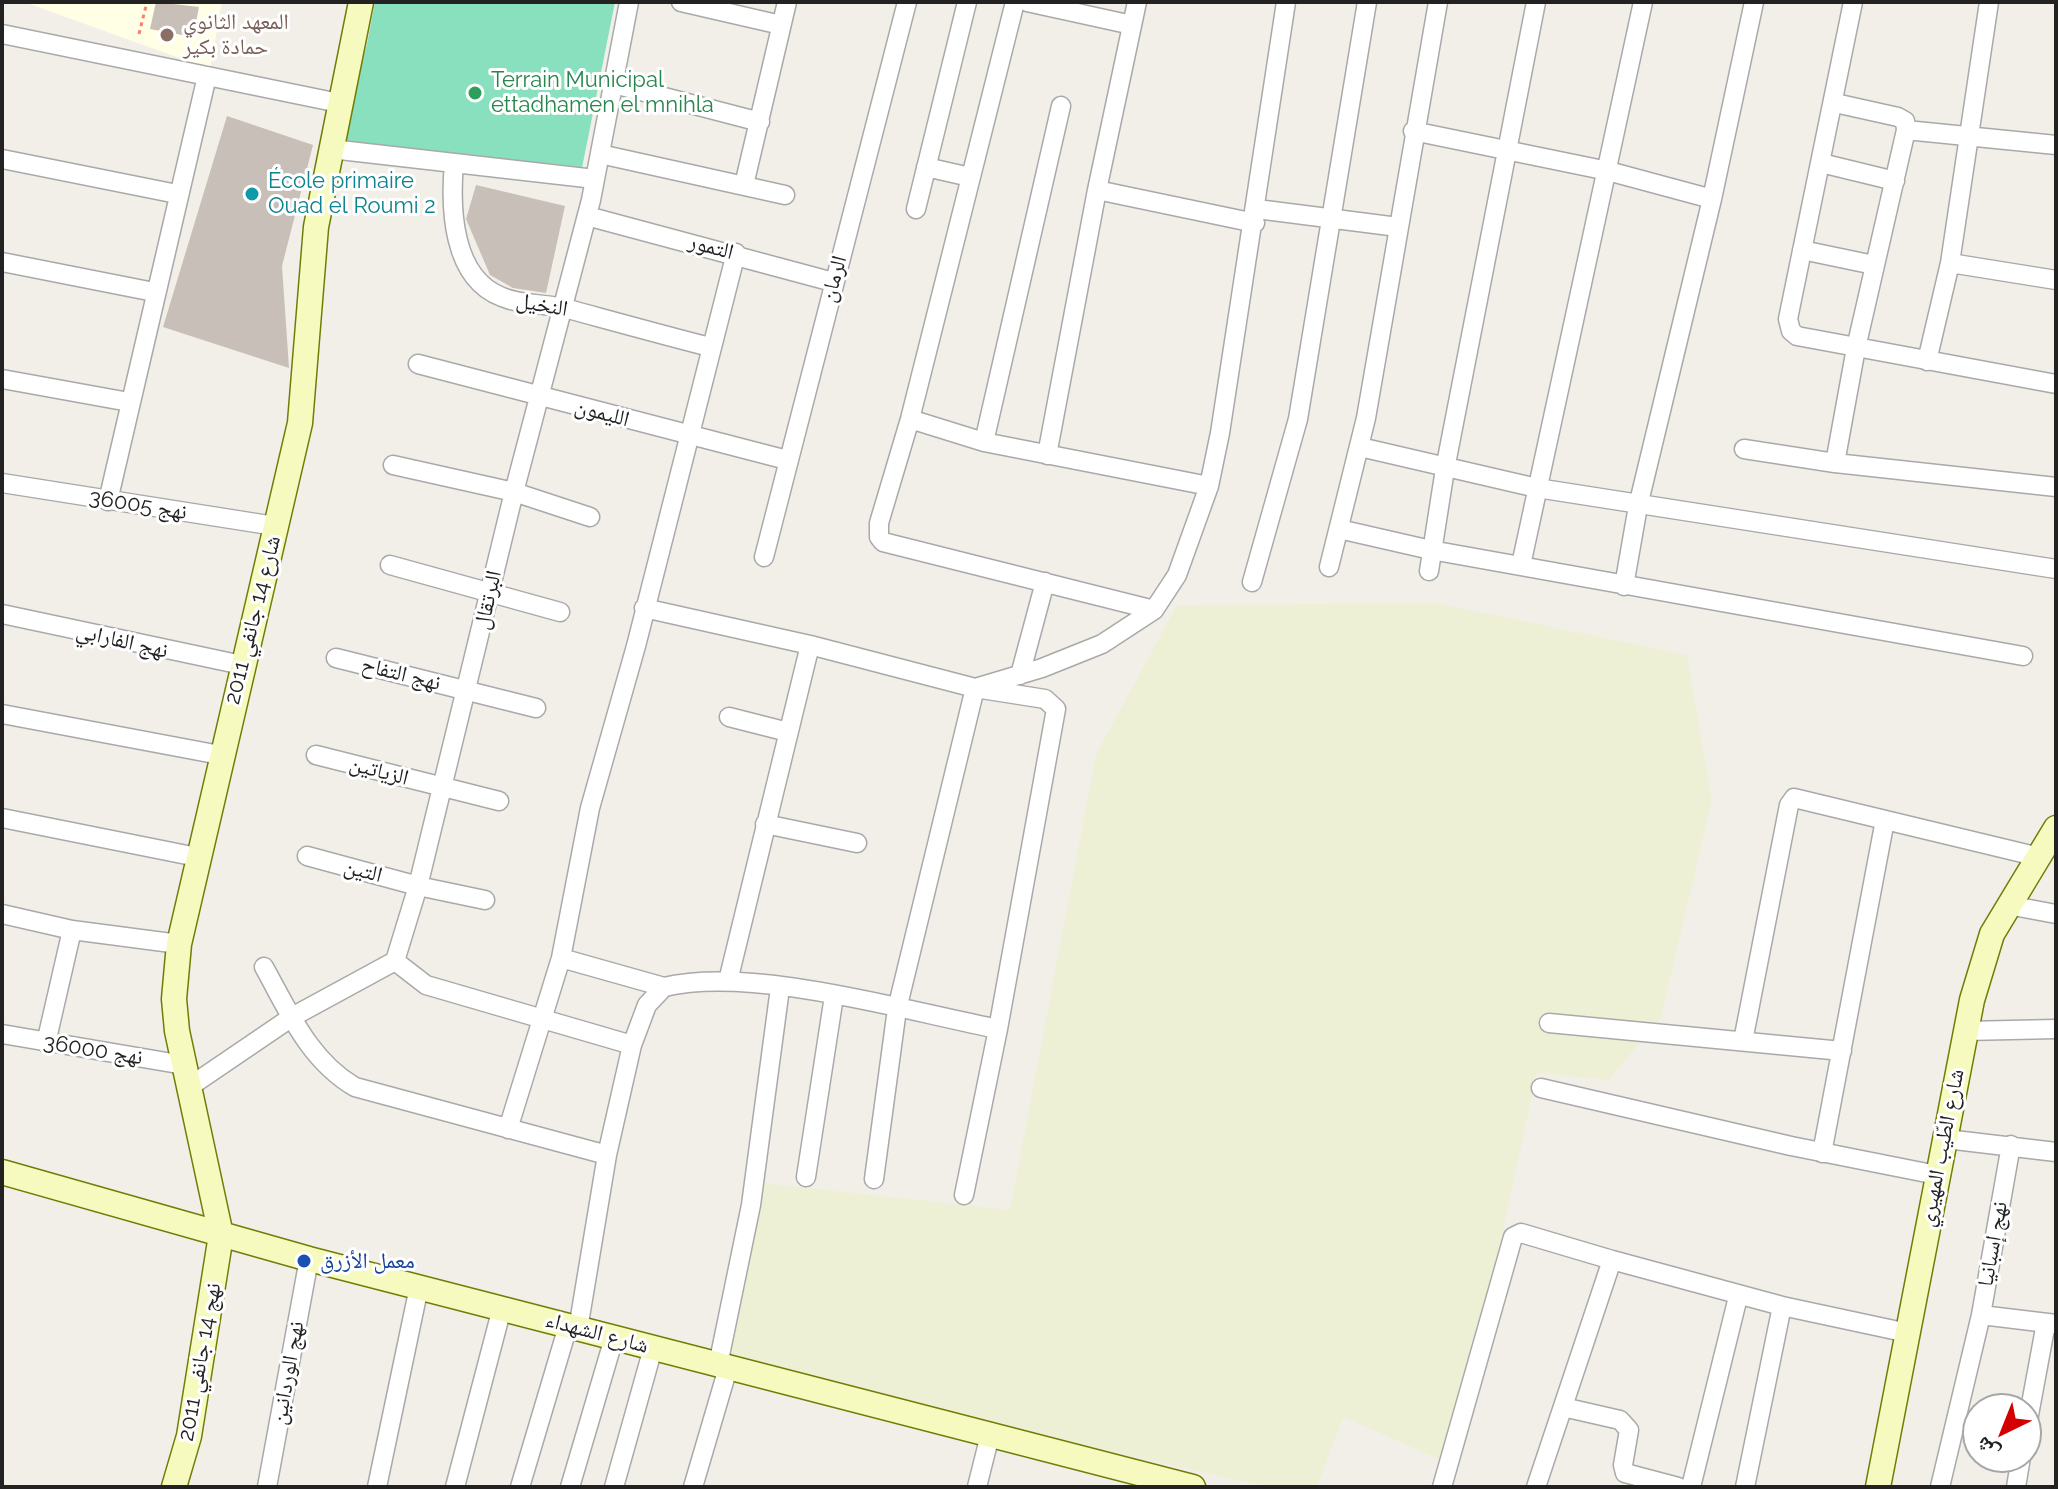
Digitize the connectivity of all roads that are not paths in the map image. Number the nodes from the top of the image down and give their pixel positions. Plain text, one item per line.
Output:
1 (361, 2) edge
2 (629, 2) edge
3 (681, 2) edge
4 (787, 2) edge
5 (907, 2) edge
6 (967, 2) edge
7 (1015, 2) edge
8 (1027, 2) edge
9 (1137, 2) edge
10 (1286, 2) edge
11 (1367, 2) edge
12 (1438, 2) edge
13 (1536, 2) edge
14 (1643, 2) edge
15 (1754, 2) edge
16 (1853, 2) edge
17 (1989, 2) edge
18 (781, 25) junction
19 (1132, 25) junction
20 (2, 34) edge
21 (207, 76) junction
22 (614, 84) junction
23 (339, 103) junction
24 (1835, 103) junction
25 (1061, 106) dead end
26 (760, 122) junction
27 (1906, 130) junction
28 (1413, 131) junction
29 (1967, 136) junction
30 (2056, 145) edge
31 (331, 149) junction
32 (1510, 149) junction
33 (600, 154) junction
34 (2, 159) edge
35 (454, 163) junction
36 (1821, 163) junction
37 (926, 167) junction
38 (1608, 171) junction
39 (970, 177) junction
40 (595, 179) junction
41 (1895, 181) junction
42 (744, 185) junction
43 (1097, 190) junction
44 (177, 194) junction
45 (785, 195) dead end
46 (1712, 199) junction
47 (916, 209) dead end
48 (587, 216) junction
49 (1256, 216) junction
50 (1333, 218) junction
51 (1398, 227) junction
52 (1802, 250) junction
53 (736, 253) junction
54 (2, 262) edge
55 (1950, 263) junction
56 (1874, 265) junction
57 (2056, 280) edge
58 (833, 282) junction
59 (154, 292) junction
60 (563, 307) junction
61 (710, 347) junction
62 (1856, 348) junction
63 (1927, 361) junction
64 (418, 364) dead end
65 (2, 379) edge
66 (2056, 384) edge
67 (541, 397) junction
68 (129, 402) junction
69 (910, 419) junction
70 (688, 436) junction
71 (984, 442) junction
72 (1360, 447) junction
73 (1744, 449) dead end
74 (1047, 455) junction
75 (787, 460) junction
76 (1835, 463) junction
77 (393, 465) dead end
78 (1445, 469) junction
79 (2, 483) edge
80 (1209, 486) junction
81 (2056, 487) edge
82 (1537, 488) junction
83 (514, 492) junction
84 (108, 501) junction
85 (1638, 506) junction
86 (590, 517) dead end
87 (275, 526) junction
88 (1339, 529) junction
89 (1431, 550) junction
90 (764, 557) dead end
91 (390, 565) dead end
92 (1521, 565) junction
93 (1329, 567) dead end
94 (2056, 569) edge
95 (1429, 571) dead end
96 (1045, 582) junction
97 (1252, 582) dead end
98 (1624, 586) junction
99 (489, 594) junction
100 (644, 608) junction
101 (1154, 610) junction
102 (560, 612) dead end
103 (2, 614) edge
104 (810, 645) junction
105 (2023, 656) dead end
106 (336, 658) dead end
107 (242, 665) junction
108 (1020, 675) junction
109 (975, 688) junction
110 (467, 691) junction
111 (536, 708) dead end
112 (2, 714) edge
113 (729, 717) dead end
114 (788, 732) junction
115 (220, 755) junction
116 (316, 755) dead end
117 (442, 788) junction
118 (499, 801) dead end
119 (2, 818) edge
120 (1885, 820) junction
121 (765, 824) junction
122 (2050, 841) edge
123 (857, 843) dead end
124 (307, 856) dead end
125 (197, 857) junction
126 (418, 886) junction
127 (485, 900) dead end
128 (2008, 905) junction
129 (2, 914) edge
130 (2056, 914) edge
131 (72, 930) junction
132 (179, 944) junction
133 (561, 958) junction
134 (395, 961) junction
135 (264, 967) dead end
136 (728, 981) junction
137 (664, 987) junction
138 (780, 988) junction
139 (834, 996) junction
140 (897, 1009) junction
141 (292, 1017) junction
142 (542, 1017) junction
143 (1549, 1023) dead end
144 (998, 1029) junction
145 (2056, 1029) edge
146 (1965, 1031) junction
147 (2, 1034) edge
148 (1743, 1041) junction
149 (46, 1043) junction
150 (632, 1045) junction
151 (1842, 1051) junction
152 (186, 1076) junction
153 (1541, 1088) dead end
154 (508, 1129) junction
155 (1946, 1139) junction
156 (2011, 1145) junction
157 (2056, 1152) edge
158 (1822, 1153) junction
159 (607, 1155) junction
160 (2, 1172) edge
161 (1937, 1175) junction
162 (806, 1177) dead end
163 (874, 1179) dead end
164 (964, 1195) dead end
165 (221, 1235) junction
166 (309, 1259) junction
167 (1612, 1260) junction
168 (419, 1287) junction
169 (1738, 1297) junction
170 (1782, 1306) junction
171 (502, 1308) junction
172 (1981, 1315) junction
173 (2051, 1324) edge
174 (573, 1328) junction
175 (1908, 1333) junction
176 (614, 1338) junction
177 (653, 1348) junction
178 (723, 1367) junction
179 (2035, 1393) edge
180 (1563, 1407) junction
181 (990, 1435) junction
182 (1161, 1483) edge
183 (174, 1487) edge
184 (267, 1487) edge
185 (377, 1487) edge
186 (455, 1487) edge
187 (520, 1487) edge
188 (570, 1487) edge
189 (614, 1487) edge
190 (693, 1487) edge
191 (977, 1487) edge
192 (1193, 1487) edge
193 (1442, 1487) edge
194 (1536, 1487) edge
195 (1678, 1487) edge
196 (1691, 1487) edge
197 (1745, 1487) edge
198 (1878, 1487) edge
199 (1940, 1487) edge

1 - 23 street, شارع 14 جانفي 2011
2 - 22 street, البرتقال
3 - 18 street
4 - 18 street
5 - 58 street, الرمان
6 - 37 street
7 - 39 street
8 - 19 street
9 - 19 street
10 - 49 street
11 - 50 street
12 - 28 street
13 - 32 street
14 - 38 street
15 - 46 street
16 - 24 street
17 - 29 street
18 - 26 street
19 - 43 street
20 - 21 street
21 - 23 street
21 - 44 street
22 - 26 street
22 - 33 street, البرتقال
23 - 31 street, شارع 14 جانفي 2011
24 - 27 street
24 - 36 street
25 - 71 street
26 - 42 street
27 - 29 street
27 - 41 street
28 - 32 street
28 - 51 street
29 - 30 street
29 - 55 street
31 - 35 street
31 - 87 street, شارع 14 جانفي 2011
32 - 38 street
32 - 78 street
33 - 40 street, البرتقال
33 - 42 street
34 - 44 street
35 - 40 street
35 - 60 street, النخيل
36 - 41 street
36 - 52 street
37 - 39 street
37 - 47 street
38 - 46 street
38 - 82 street
39 - 69 street
40 - 48 street, البرتقال
41 - 56 street
42 - 45 street
43 - 49 street
43 - 74 street
44 - 59 street
46 - 85 street
48 - 53 street, التمور
48 - 60 street, البرتقال
49 - 50 street
49 - 80 street
50 - 51 street
50 - 97 street
51 - 72 street
52 - 56 street
52 - 62 street
53 - 58 street, التمور
53 - 61 street
54 - 59 street
55 - 57 street
55 - 63 street
56 - 62 street
58 - 75 street, الرمان
59 - 68 street
60 - 61 street, النخيل
60 - 67 street, البرتقال
61 - 70 street
62 - 63 street
62 - 76 street
63 - 66 street
64 - 67 street, الليمون
65 - 68 street
67 - 70 street, الليمون
67 - 83 street, البرتقال
68 - 84 street
69 - 71 street
69 - 96 street
70 - 75 street, الليمون
70 - 100 street
71 - 74 street
72 - 78 street
72 - 88 street
73 - 76 street
74 - 80 street
75 - 90 street, الرمان
76 - 81 street
77 - 83 street
78 - 82 street
78 - 89 street
79 - 84 street, نهج 36005
80 - 101 street
82 - 85 street
82 - 92 street
83 - 86 street
83 - 99 street, البرتقال
84 - 87 street, نهج 36005
85 - 94 street
85 - 98 street
87 - 107 street, شارع 14 جانفي 2011
88 - 89 street
88 - 93 street
89 - 92 street
89 - 95 street
91 - 99 street
92 - 98 street
96 - 101 street
96 - 108 street
98 - 105 street
99 - 102 street
99 - 110 street, البرتقال
100 - 104 street
100 - 133 street
101 - 108 street
103 - 107 street, نهج الفارابي
104 - 109 street
104 - 114 street
106 - 110 street, نهج التفاح
107 - 115 street, شارع 14 جانفي 2011
108 - 109 street
109 - 140 street
109 - 144 street
110 - 111 street, نهج التفاح
110 - 117 street, البرتقال
112 - 115 street
113 - 114 street
114 - 121 street
115 - 125 street, شارع 14 جانفي 2011
116 - 117 street, الزياتين
117 - 118 street, الزياتين
117 - 126 street, البرتقال
119 - 125 street
120 - 122 street
120 - 148 street
120 - 151 street
121 - 123 street
121 - 136 street
122 - 128 street, شارع الطّيب المهيري
124 - 126 street, التين
125 - 132 street, شارع 14 جانفي 2011
126 - 127 street, التين
126 - 134 street, البرتقال
128 - 130 street
128 - 146 street, شارع الطّيب المهيري
129 - 131 street
131 - 132 street
131 - 149 street
132 - 152 street, شارع 14 جانفي 2011
133 - 137 street
133 - 142 street
134 - 141 street
134 - 142 street
135 - 141 street
136 - 137 street
136 - 138 street
137 - 150 street
138 - 139 street
138 - 178 street
139 - 140 street
139 - 162 street
140 - 144 street
140 - 163 street
141 - 152 street
141 - 154 street
142 - 150 street
142 - 154 street
143 - 148 street
144 - 164 street
145 - 146 street
146 - 155 street, شارع الطّيب المهيري
147 - 149 street, نهج 36000
148 - 151 street
149 - 152 street, نهج 36000
150 - 159 street
151 - 158 street
152 - 165 street, شارع 14 جانفي 2011
153 - 158 street
154 - 159 street
155 - 156 street
155 - 161 street, شارع الطّيب المهيري
156 - 157 street
156 - 172 street, نهج إسبانيا
158 - 161 street
159 - 174 street
160 - 165 street, شارع الشهداء
161 - 175 street, شارع الطّيب المهيري
165 - 166 street, شارع الشهداء
165 - 183 street, نهج 14 جانفي 2011
166 - 168 street, شارع الشهداء
166 - 184 street, نهج الوردانين
167 - 169 street
167 - 180 street
167 - 193 street
168 - 171 street, شارع الشهداء
168 - 185 street
169 - 170 street
169 - 196 street
170 - 175 street
170 - 197 street
171 - 174 street, شارع الشهداء
171 - 186 street
172 - 173 street, نهج إسبانيا
172 - 199 street
173 - 179 street
174 - 176 street, شارع الشهداء
174 - 187 street
175 - 198 street, شارع الطّيب المهيري
176 - 177 street, شارع الشهداء
176 - 188 street
177 - 178 street, شارع الشهداء
177 - 189 street
178 - 181 street, شارع الشهداء
178 - 190 street
180 - 194 street
180 - 195 street
181 - 182 street, شارع الشهداء
181 - 191 street
182 - 192 street, شارع الشهداء

